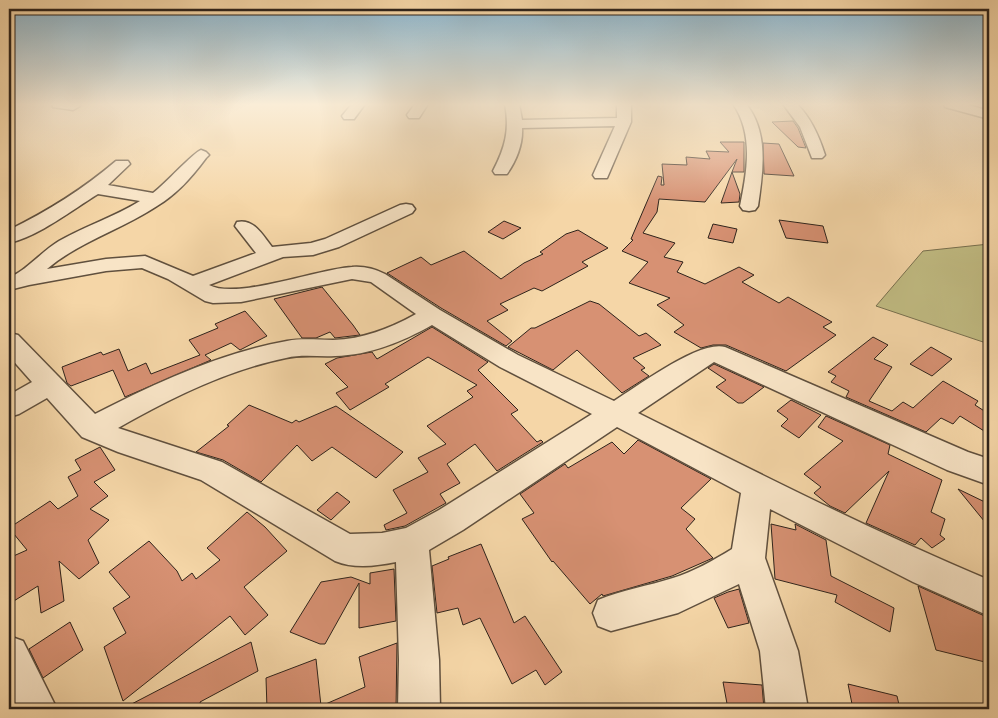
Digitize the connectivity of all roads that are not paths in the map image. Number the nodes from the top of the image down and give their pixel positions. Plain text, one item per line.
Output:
1 (514, 138) edge
2 (617, 138) edge
3 (753, 138) edge
4 (812, 138) edge
5 (201, 155) dead end
6 (818, 155) dead end
7 (122, 164) dead end
8 (501, 171) dead end
9 (601, 175) dead end
10 (95, 188) junction
11 (156, 199) junction
12 (749, 206) dead end
13 (406, 209) dead end
14 (244, 226) dead end
15 (9, 237) edge
16 (268, 255) junction
17 (17, 282) edge
18 (191, 284) junction
19 (432, 315) junction
20 (9, 341) edge
21 (49, 385) junction
22 (9, 407) edge
23 (616, 414) junction
24 (92, 429) junction
25 (989, 472) edge
26 (757, 487) junction
27 (412, 542) junction
28 (748, 558) junction
29 (989, 598) edge
30 (611, 613) dead end
31 (9, 655) edge
32 (36, 709) edge
33 (419, 709) edge
34 (787, 709) edge

1 - 8 street
2 - 9 street
3 - 12 street
4 - 6 street
5 - 11 street
7 - 10 street
10 - 11 street
10 - 15 street
11 - 17 street
13 - 16 street
14 - 16 street
16 - 18 street
17 - 18 street
18 - 19 street
19 - 23 street
19 - 24 street
20 - 21 street
21 - 22 street
21 - 24 street
23 - 25 street
23 - 26 street
23 - 27 street
24 - 27 street
26 - 28 street
26 - 29 street
27 - 33 street
28 - 30 street
28 - 34 street
31 - 32 street

